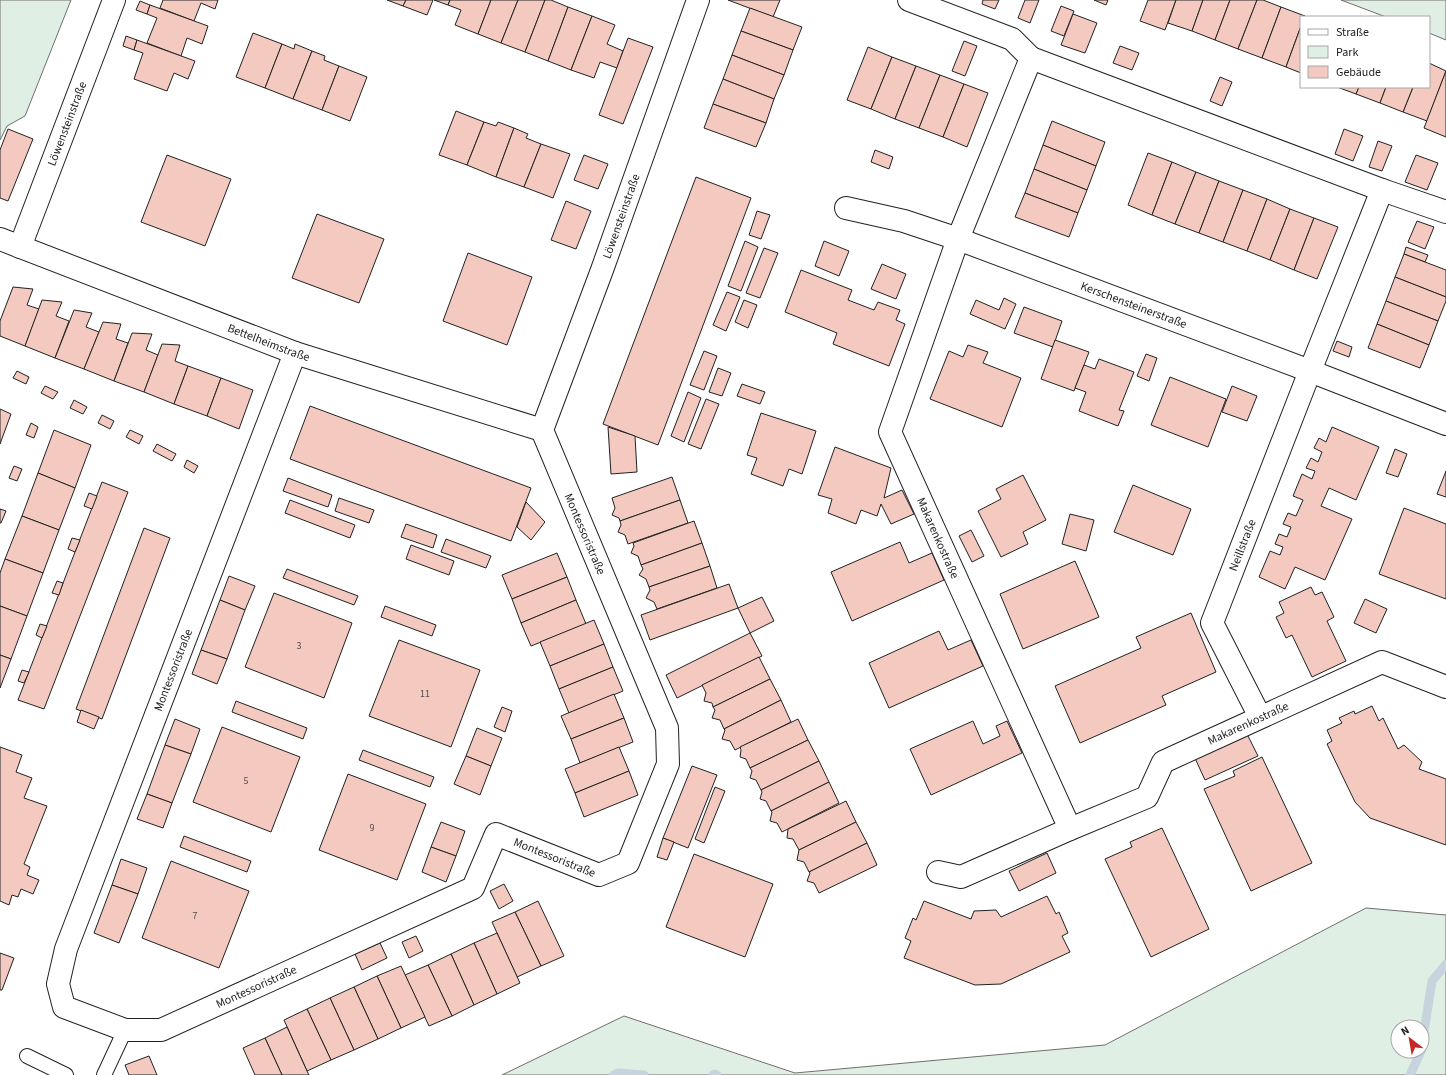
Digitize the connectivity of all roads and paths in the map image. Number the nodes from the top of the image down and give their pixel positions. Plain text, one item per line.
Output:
1 (114, 0) edge
2 (698, 0) edge
3 (909, 0) edge
4 (1031, 58) junction
5 (1382, 190) junction
6 (846, 208) dead end
7 (1446, 212) edge
8 (958, 240) junction
9 (10, 243) edge
10 (295, 353) junction
11 (1310, 370) junction
12 (1446, 424) edge
13 (542, 430) junction
14 (1446, 687) edge
15 (1260, 717) junction
16 (1070, 829) junction
17 (938, 872) dead end
18 (125, 1030) junction
19 (27, 1056) dead end
20 (66, 1075) edge
21 (104, 1075) edge

1 - 9 street, Löwensteinstraße
2 - 13 street, Löwensteinstraße
3 - 4 street
4 - 5 street
4 - 8 street
5 - 7 street
5 - 11 street
6 - 8 street, Kerschensteinerstraße
8 - 11 street, Kerschensteinerstraße
8 - 16 street, Makarenkostraße
9 - 10 street, Bettelheimstraße
10 - 13 street, Bettelheimstraße
10 - 18 street, Montessoristraße
11 - 12 street, Kerschensteinerstraße
11 - 15 street, Neillstraße
13 - 18 street, Montessoristraße
14 - 15 street, Makarenkostraße
15 - 16 street, Makarenkostraße
16 - 17 street, Makarenkostraße
18 - 21 lane
19 - 20 lane

